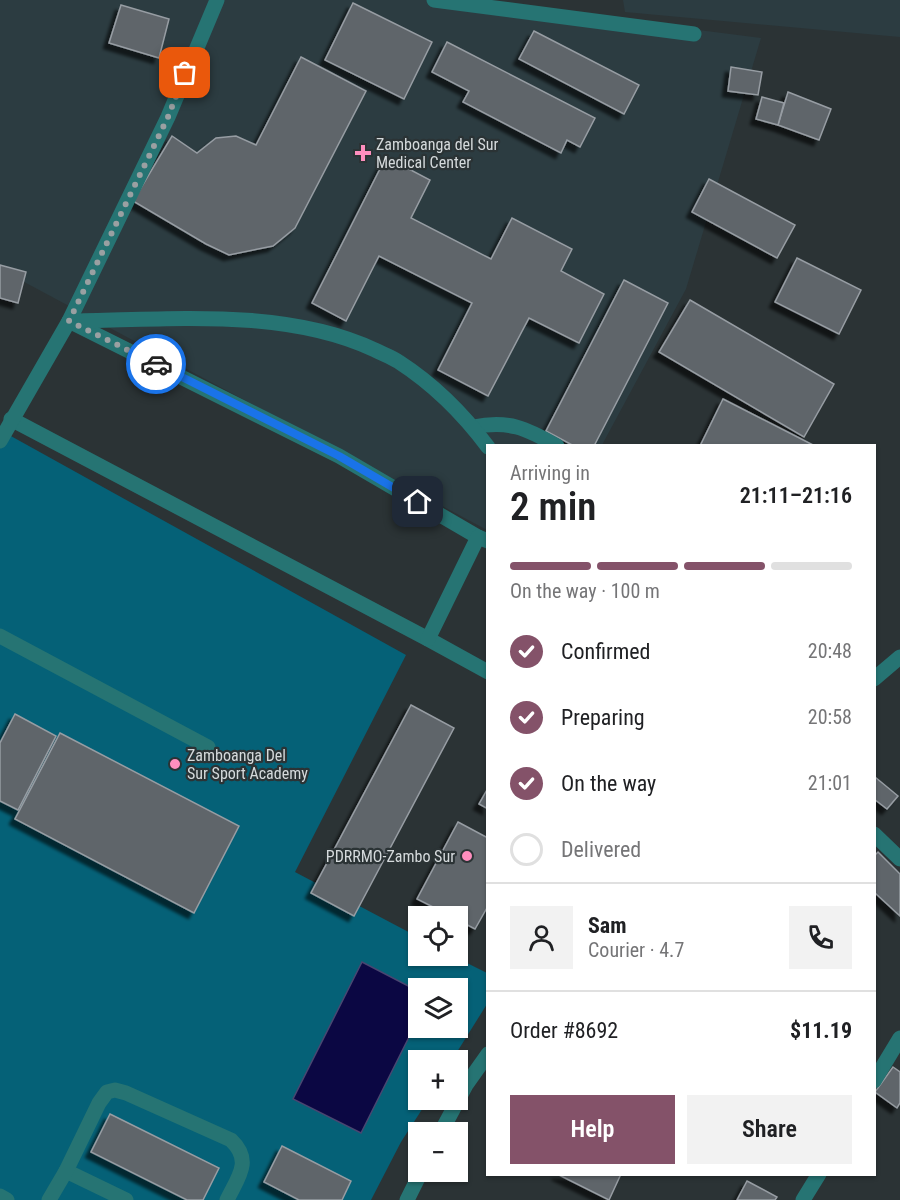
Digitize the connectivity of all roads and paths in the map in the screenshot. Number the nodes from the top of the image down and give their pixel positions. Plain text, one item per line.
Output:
1 (217, 0) edge
2 (434, 0) edge
3 (694, 34) dead end
4 (69, 321) junction
5 (11, 419) junction
6 (472, 427) junction
7 (0, 441) edge
8 (486, 444) edge
9 (553, 444) edge
10 (483, 539) edge
11 (0, 636) edge
12 (428, 639) junction
13 (900, 657) edge
14 (486, 671) edge
15 (876, 677) edge
16 (208, 747) dead end
17 (876, 836) edge
18 (900, 859) edge
19 (900, 1038) edge
20 (486, 1057) edge
21 (876, 1078) edge
22 (446, 1122) edge
23 (66, 1171) junction
24 (818, 1176) edge
25 (415, 1182) edge
26 (0, 1197) edge
27 (7, 1200) edge
28 (49, 1200) edge
29 (126, 1200) edge
30 (227, 1200) edge
31 (407, 1200) edge
32 (803, 1200) edge

1 - 4 street
2 - 3 street
4 - 5 street
4 - 6 street
4 - 10 street
5 - 7 street
5 - 12 street
6 - 8 street
6 - 9 street
10 - 12 street
11 - 16 street
12 - 14 street
13 - 15 street
17 - 18 street
19 - 21 street
20 - 22 street
23 - 28 street
23 - 29 street
23 - 30 street
24 - 32 street
25 - 31 street
26 - 27 street

